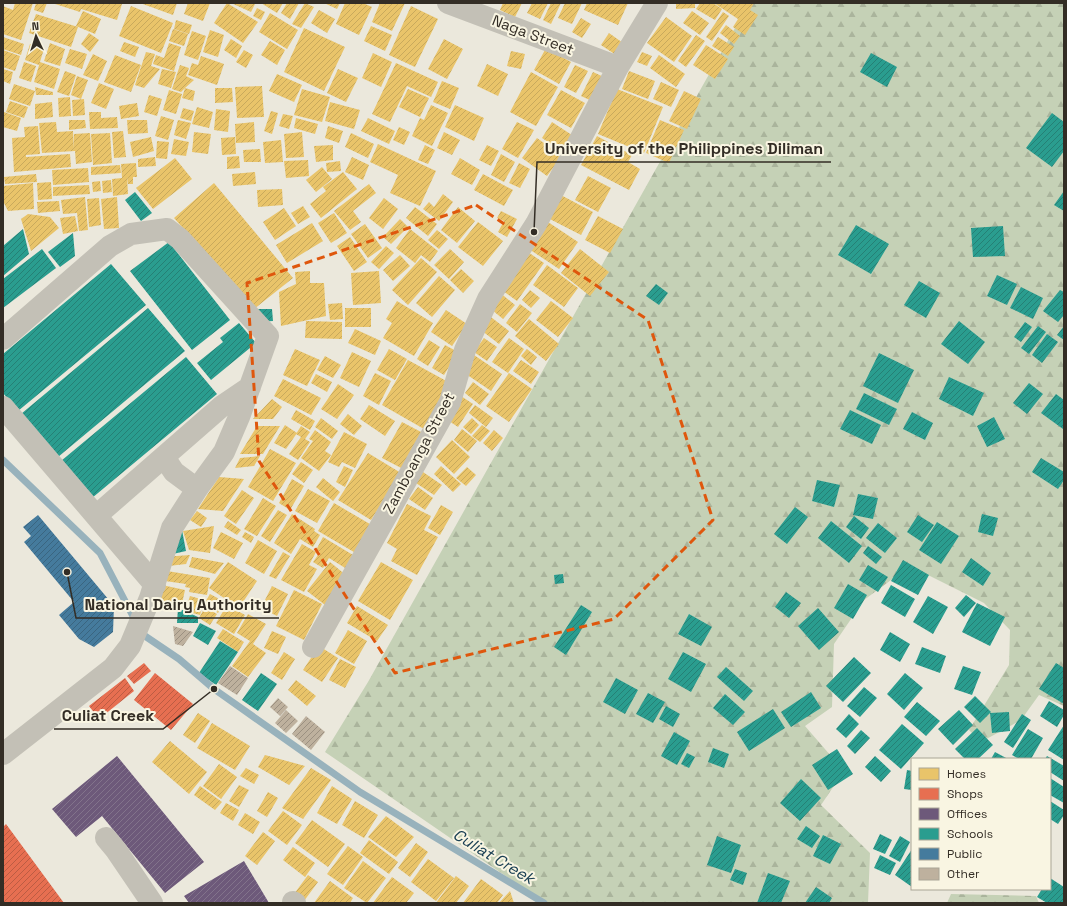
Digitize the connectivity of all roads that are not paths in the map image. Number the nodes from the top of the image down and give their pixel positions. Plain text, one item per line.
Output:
1 (448, 3) edge
2 (657, 3) edge
3 (618, 67) junction
4 (3, 339) edge
5 (250, 387) junction
6 (3, 407) edge
7 (164, 457) junction
8 (197, 489) junction
9 (96, 516) junction
10 (152, 592) junction
11 (313, 648) dead end
12 (3, 753) edge
13 (106, 838) dead end
14 (152, 903) edge

1 - 3 street, Naga Street
2 - 3 street, Zamboanga Street
3 - 11 street, Zamboanga Street
4 - 5 street
5 - 7 street
5 - 8 street
6 - 9 street
7 - 8 street
7 - 9 street
8 - 10 street
9 - 10 street
10 - 12 street
13 - 14 street

